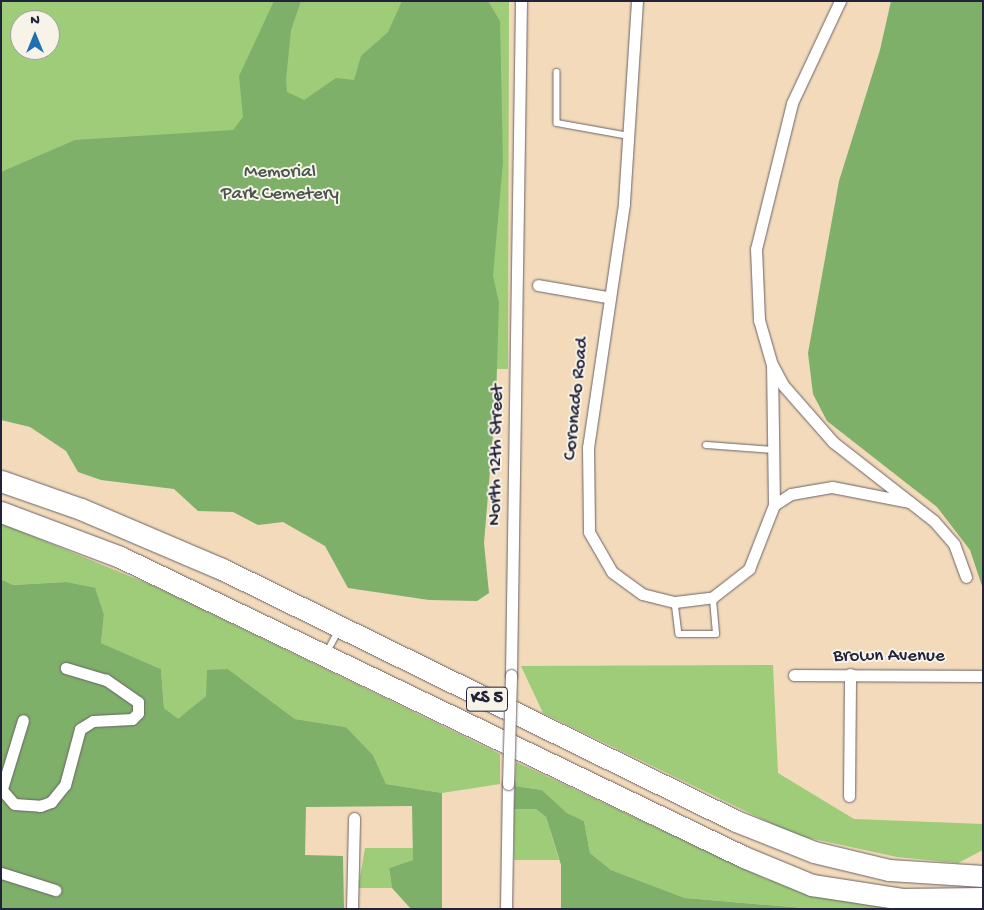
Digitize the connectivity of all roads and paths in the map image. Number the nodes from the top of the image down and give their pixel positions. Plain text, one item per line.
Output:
1 (522, 1) edge
2 (637, 1) edge
3 (840, 1) edge
4 (557, 72) dead end
5 (629, 136) junction
6 (538, 285) dead end
7 (607, 297) junction
8 (772, 365) junction
9 (706, 445) dead end
10 (774, 450) junction
11 (1, 481) edge
12 (916, 504) junction
13 (774, 505) junction
14 (1, 512) edge
15 (966, 577) dead end
16 (714, 597) junction
17 (675, 602) junction
18 (340, 627) junction
19 (325, 656) junction
20 (66, 668) dead end
21 (850, 674) junction
22 (794, 675) dead end
23 (983, 676) edge
24 (23, 720) dead end
25 (2, 791) edge
26 (849, 796) dead end
27 (354, 818) dead end
28 (1, 873) edge
29 (983, 876) edge
30 (55, 890) dead end
31 (983, 898) edge
32 (352, 909) edge
33 (506, 909) edge

1 - 33 street, North 12th Street, bridge
2 - 5 street, Coronado Road
3 - 8 street
4 - 5 lane
5 - 7 street, Coronado Road
6 - 7 street
7 - 17 street, Coronado Road
8 - 10 street
8 - 12 street
9 - 10 lane
10 - 13 street
11 - 18 highway, KS 5
12 - 13 street
12 - 15 street
13 - 16 street
14 - 19 highway, KS 5
16 - 17 street, Coronado Road
16 - 17 lane
18 - 19 lane
18 - 29 highway, KS 5
19 - 31 highway, KS 5
20 - 25 street
21 - 22 street, Brown Avenue
21 - 23 street, Brown Avenue
21 - 26 street
24 - 25 street
27 - 32 street
28 - 30 street

